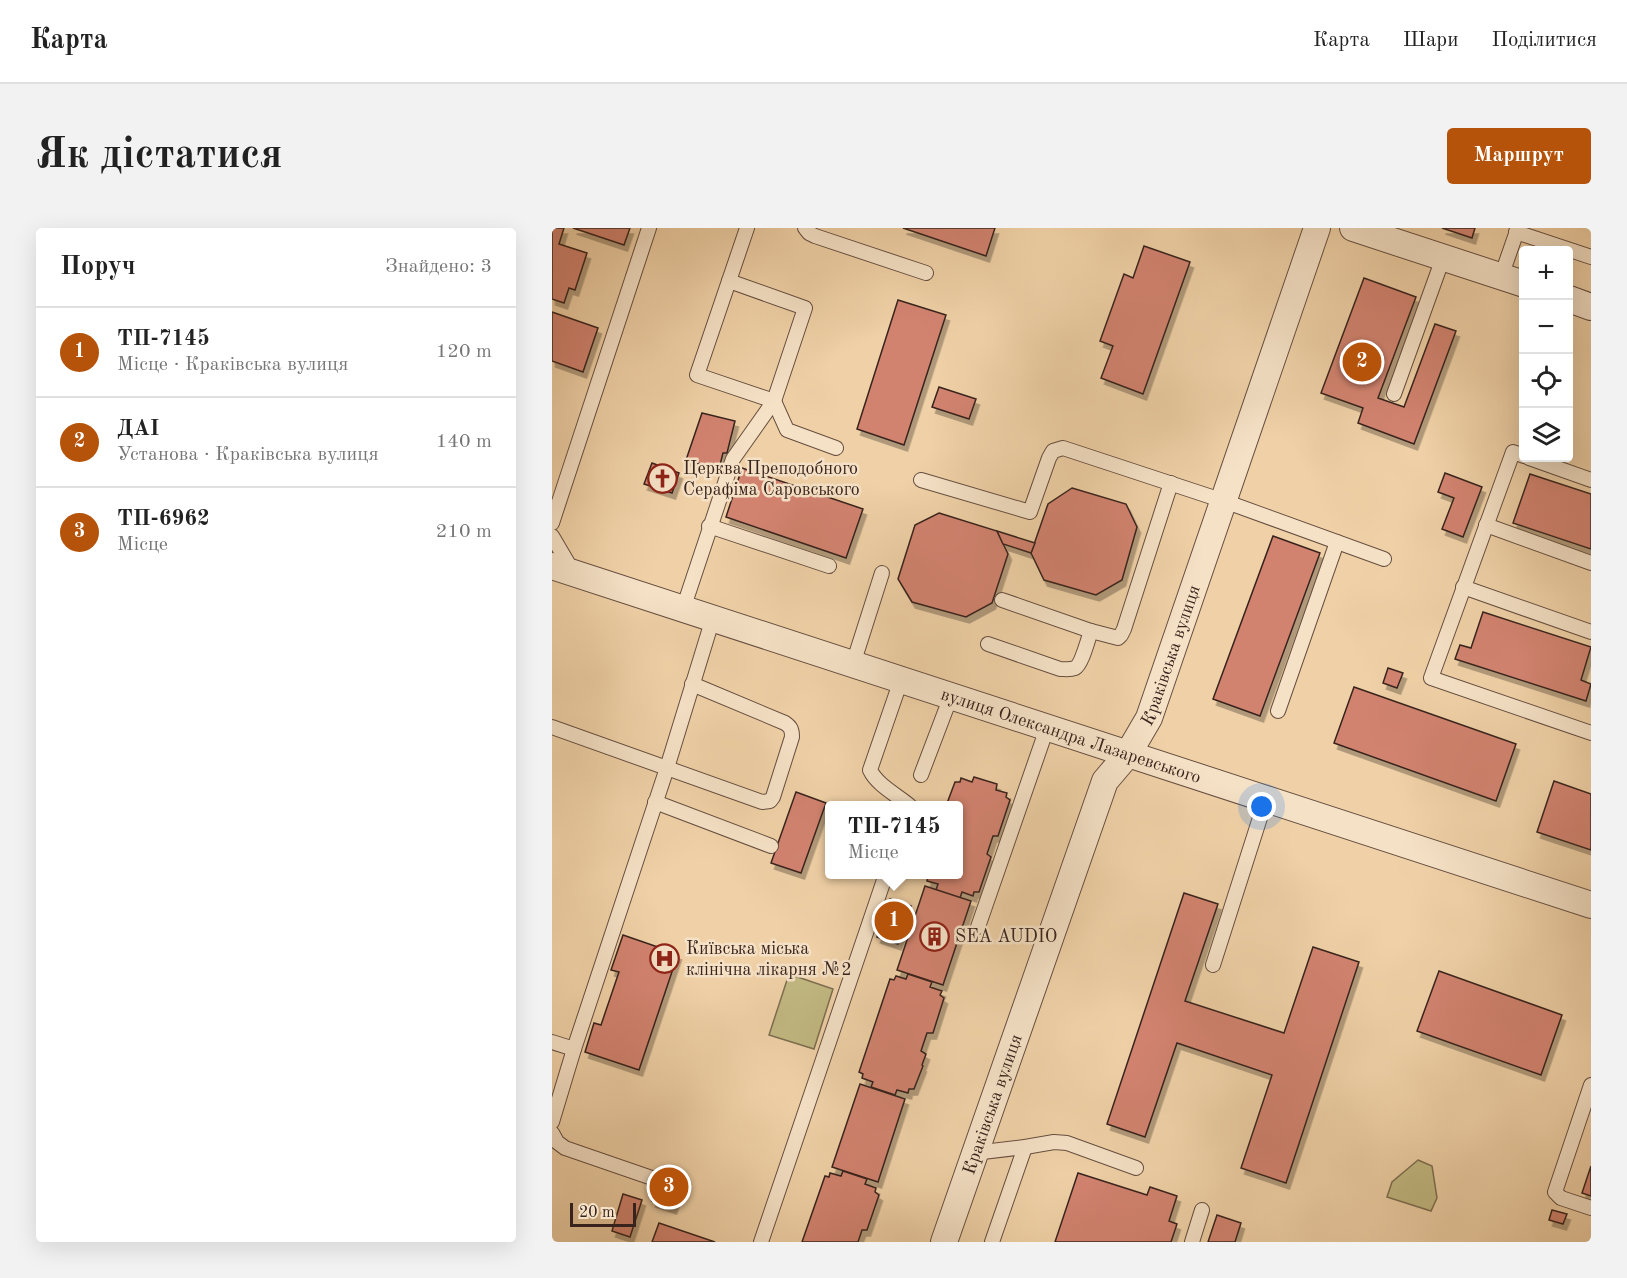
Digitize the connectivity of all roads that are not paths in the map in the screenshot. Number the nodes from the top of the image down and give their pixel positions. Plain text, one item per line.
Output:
1 (650, 228) edge
2 (747, 228) edge
3 (805, 228) edge
4 (1317, 228) edge
5 (1353, 228) edge
6 (1517, 230) edge
7 (1591, 257) edge
8 (1443, 258) junction
9 (926, 273) dead end
10 (729, 281) junction
11 (1512, 281) edge
12 (1572, 300) edge
13 (1591, 307) edge
14 (1394, 394) dead end
15 (774, 401) junction
16 (836, 448) dead end
17 (1519, 454) edge
18 (1540, 462) edge
19 (921, 480) dead end
20 (1591, 480) edge
21 (1171, 483) junction
22 (1224, 501) junction
23 (552, 523) edge
24 (1486, 525) junction
25 (710, 526) junction
26 (552, 536) edge
27 (1337, 542) junction
28 (1384, 558) dead end
29 (1591, 563) edge
30 (829, 566) dead end
31 (562, 569) edge
32 (882, 573) dead end
33 (1463, 587) junction
34 (1002, 600) dead end
35 (683, 609) junction
36 (713, 618) junction
37 (1091, 631) junction
38 (1591, 632) edge
39 (988, 644) dead end
40 (853, 664) junction
41 (901, 680) junction
42 (692, 684) junction
43 (951, 696) junction
44 (1278, 711) dead end
45 (552, 727) edge
46 (1047, 728) junction
47 (1591, 733) edge
48 (1128, 754) junction
49 (667, 768) junction
50 (921, 775) dead end
51 (1266, 799) junction
52 (904, 801) edge
53 (655, 802) junction
54 (771, 846) dead end
55 (884, 879) edge
56 (1591, 905) edge
57 (978, 927) dead end
58 (1214, 965) dead end
59 (552, 1042) edge
60 (574, 1048) junction
61 (1591, 1085) edge
62 (552, 1122) edge
63 (552, 1134) edge
64 (1025, 1147) junction
65 (974, 1153) junction
66 (1136, 1168) dead end
67 (651, 1178) dead end
68 (1591, 1208) edge
69 (1202, 1210) dead end
70 (761, 1242) edge
71 (944, 1242) edge
72 (992, 1242) edge
73 (1191, 1242) edge

1 - 23 lane
2 - 10 lane
3 - 9 lane
4 - 22 street, Краківська вулиця
5 - 8 street
6 - 7 lane
6 - 11 lane
8 - 11 street
8 - 14 lane
10 - 15 lane
10 - 15 lane
12 - 13 street
15 - 16 lane
15 - 25 lane
17 - 24 lane
18 - 20 lane
19 - 21 lane
21 - 22 lane
21 - 37 lane
22 - 27 lane
22 - 48 street, Краківська вулиця
24 - 29 lane
24 - 33 lane
25 - 30 lane
25 - 35 lane
26 - 31 lane
27 - 28 lane
27 - 44 lane
31 - 35 street, вулиця Олександра Лазаревського
32 - 40 lane
33 - 38 lane
33 - 47 lane
34 - 37 lane
35 - 36 street, вулиця Олександра Лазаревського
36 - 40 street, вулиця Олександра Лазаревського
36 - 42 lane
37 - 39 lane
40 - 41 street, вулиця Олександра Лазаревського
41 - 43 street, вулиця Олександра Лазаревського
41 - 52 lane
42 - 49 lane
42 - 49 lane
43 - 46 street, вулиця Олександра Лазаревського
43 - 50 lane
45 - 49 lane
46 - 48 street, вулиця Олександра Лазаревського
46 - 57 lane
48 - 51 street, вулиця Олександра Лазаревського
48 - 65 street, Краківська вулиця
49 - 53 lane
51 - 56 street, вулиця Олександра Лазаревського
51 - 58 lane
53 - 54 lane
53 - 60 lane
55 - 70 lane
59 - 60 lane
60 - 62 lane
61 - 68 lane
63 - 67 lane
64 - 65 lane
64 - 66 lane
64 - 72 lane
65 - 71 street, Краківська вулиця
69 - 73 lane

